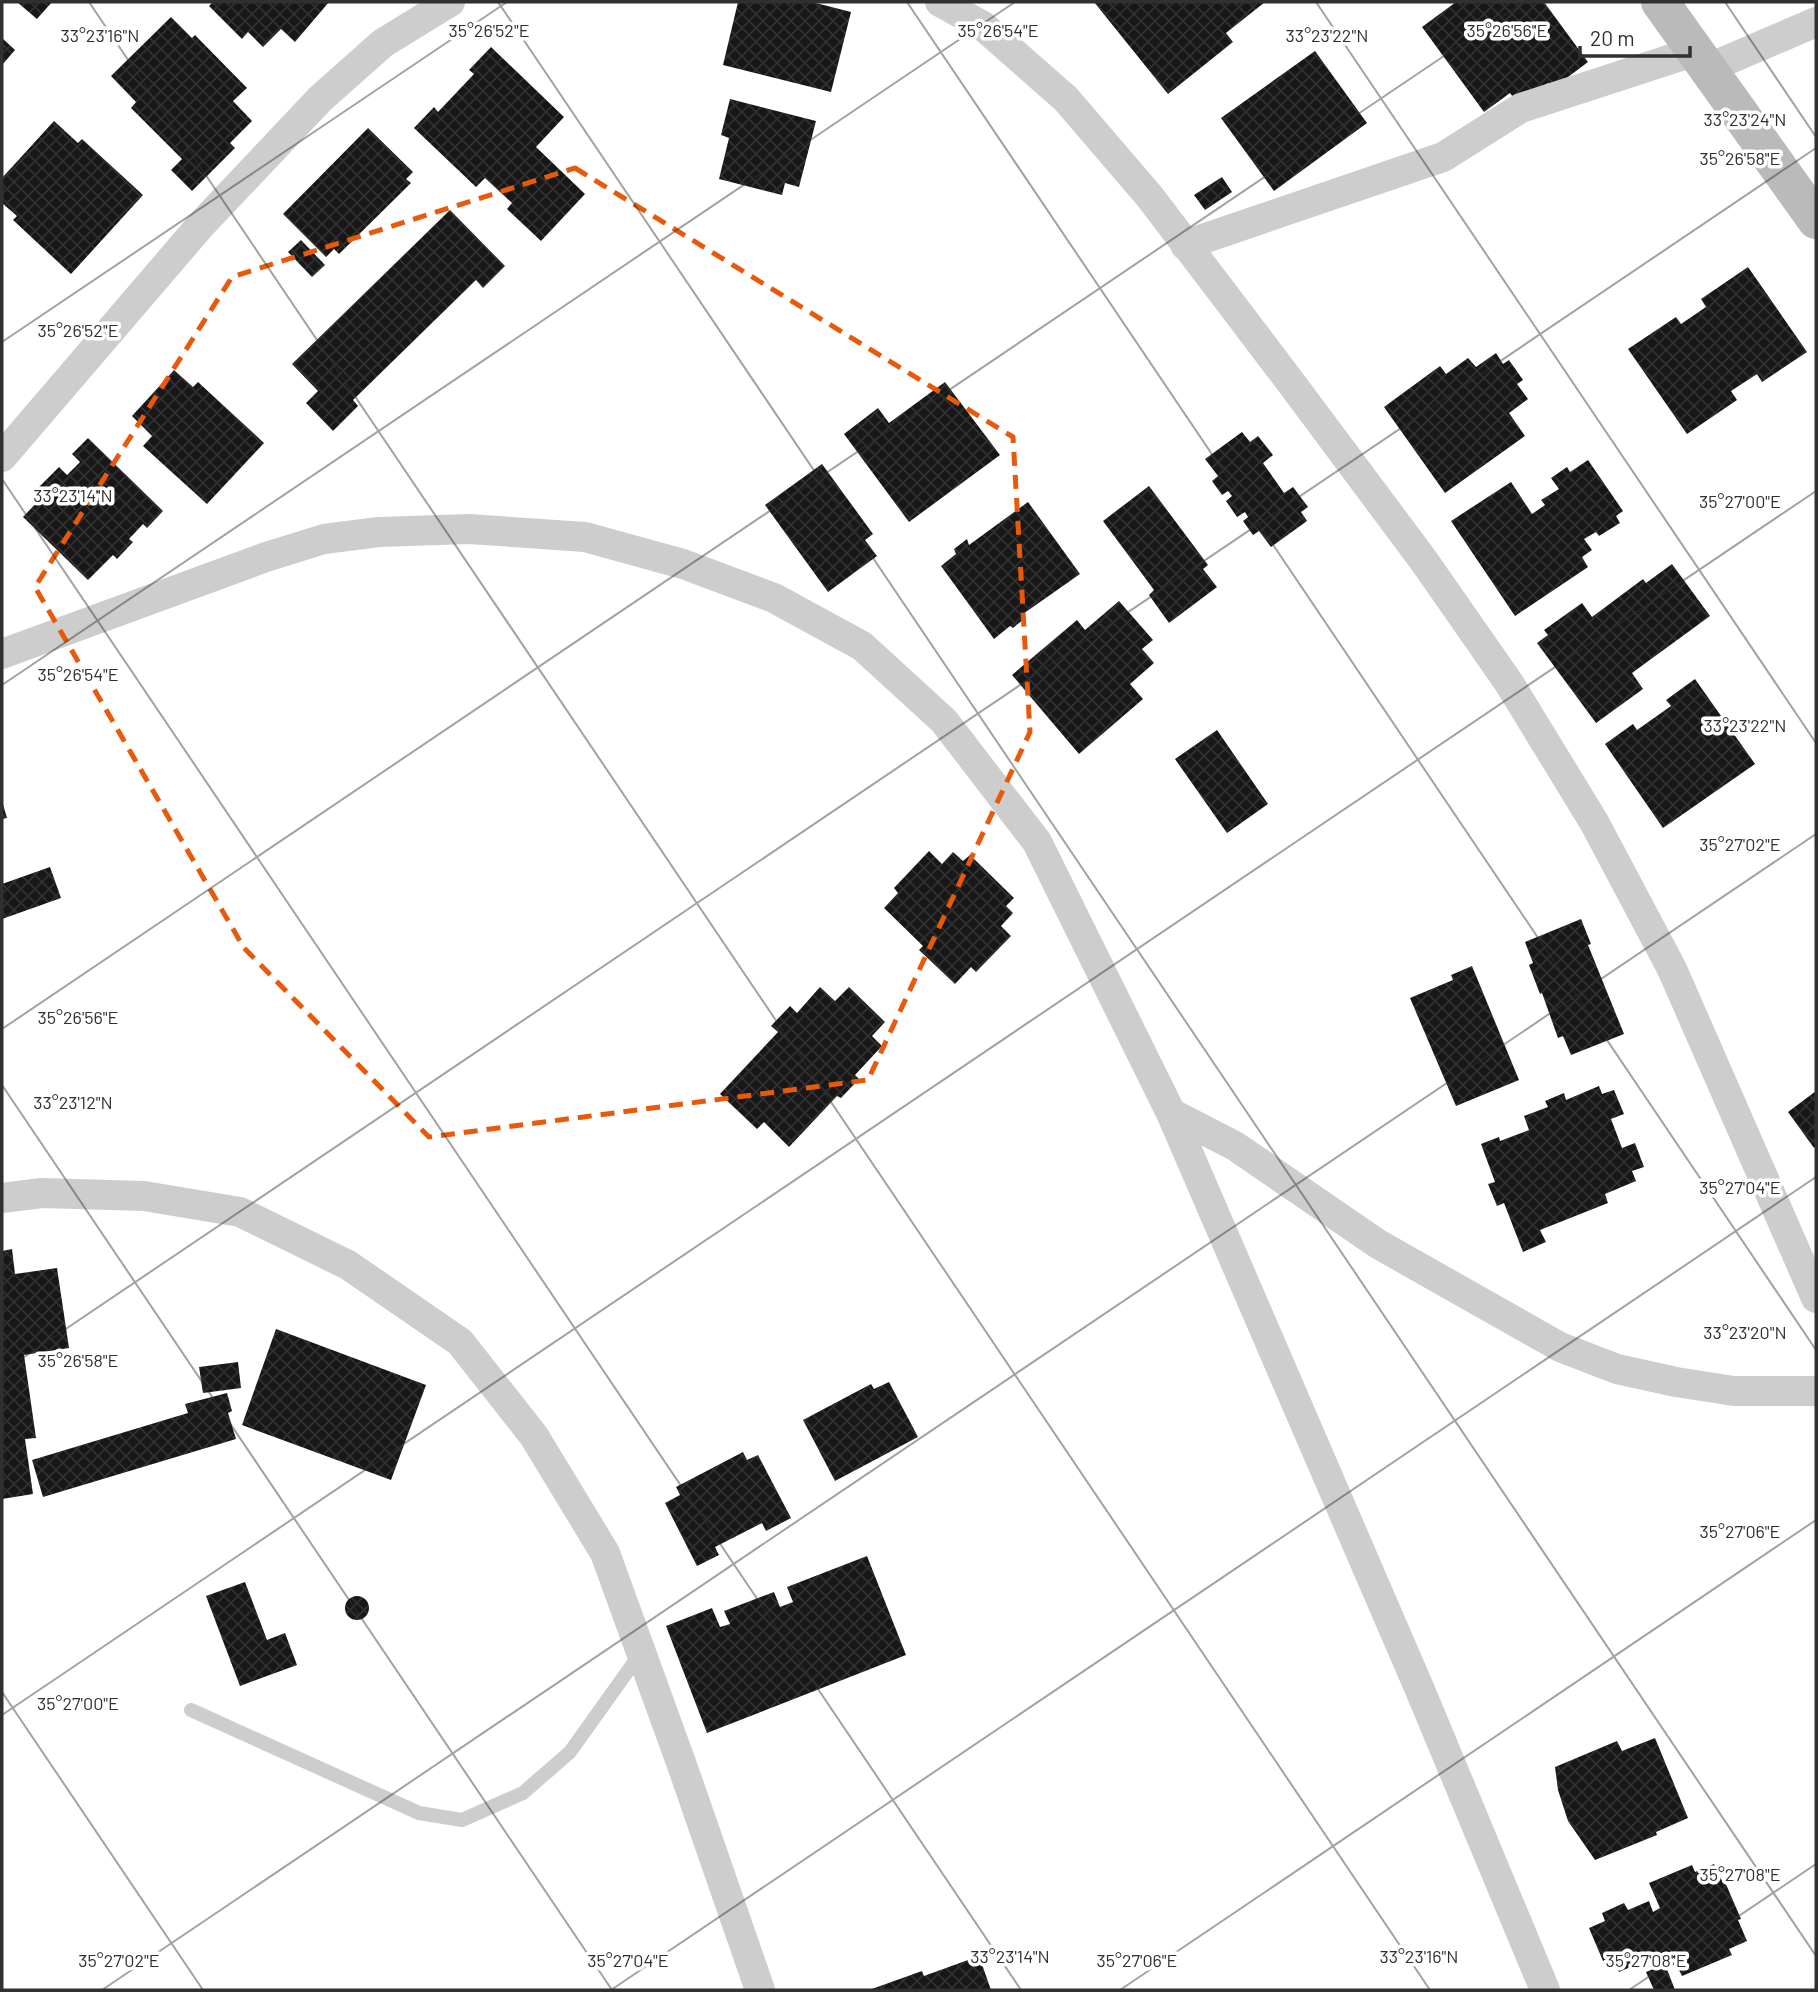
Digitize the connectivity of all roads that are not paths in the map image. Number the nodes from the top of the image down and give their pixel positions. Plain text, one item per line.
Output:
1 (450, 2) edge
2 (940, 2) edge
3 (1660, 2) edge
4 (1816, 22) edge
5 (1702, 60) junction
6 (1816, 220) edge
7 (1185, 245) junction
8 (2, 457) edge
9 (2, 654) edge
10 (1171, 1113) junction
11 (2, 1198) edge
12 (1816, 1298) edge
13 (1816, 1391) edge
14 (641, 1653) junction
15 (191, 1710) dead end
16 (1539, 1985) edge
17 (760, 1990) edge

1 - 8 street
2 - 7 street
3 - 5 street
4 - 5 street
5 - 6 street
5 - 7 street
7 - 12 street
9 - 10 street
10 - 13 street
10 - 16 street
11 - 14 street
14 - 15 lane
14 - 17 street

